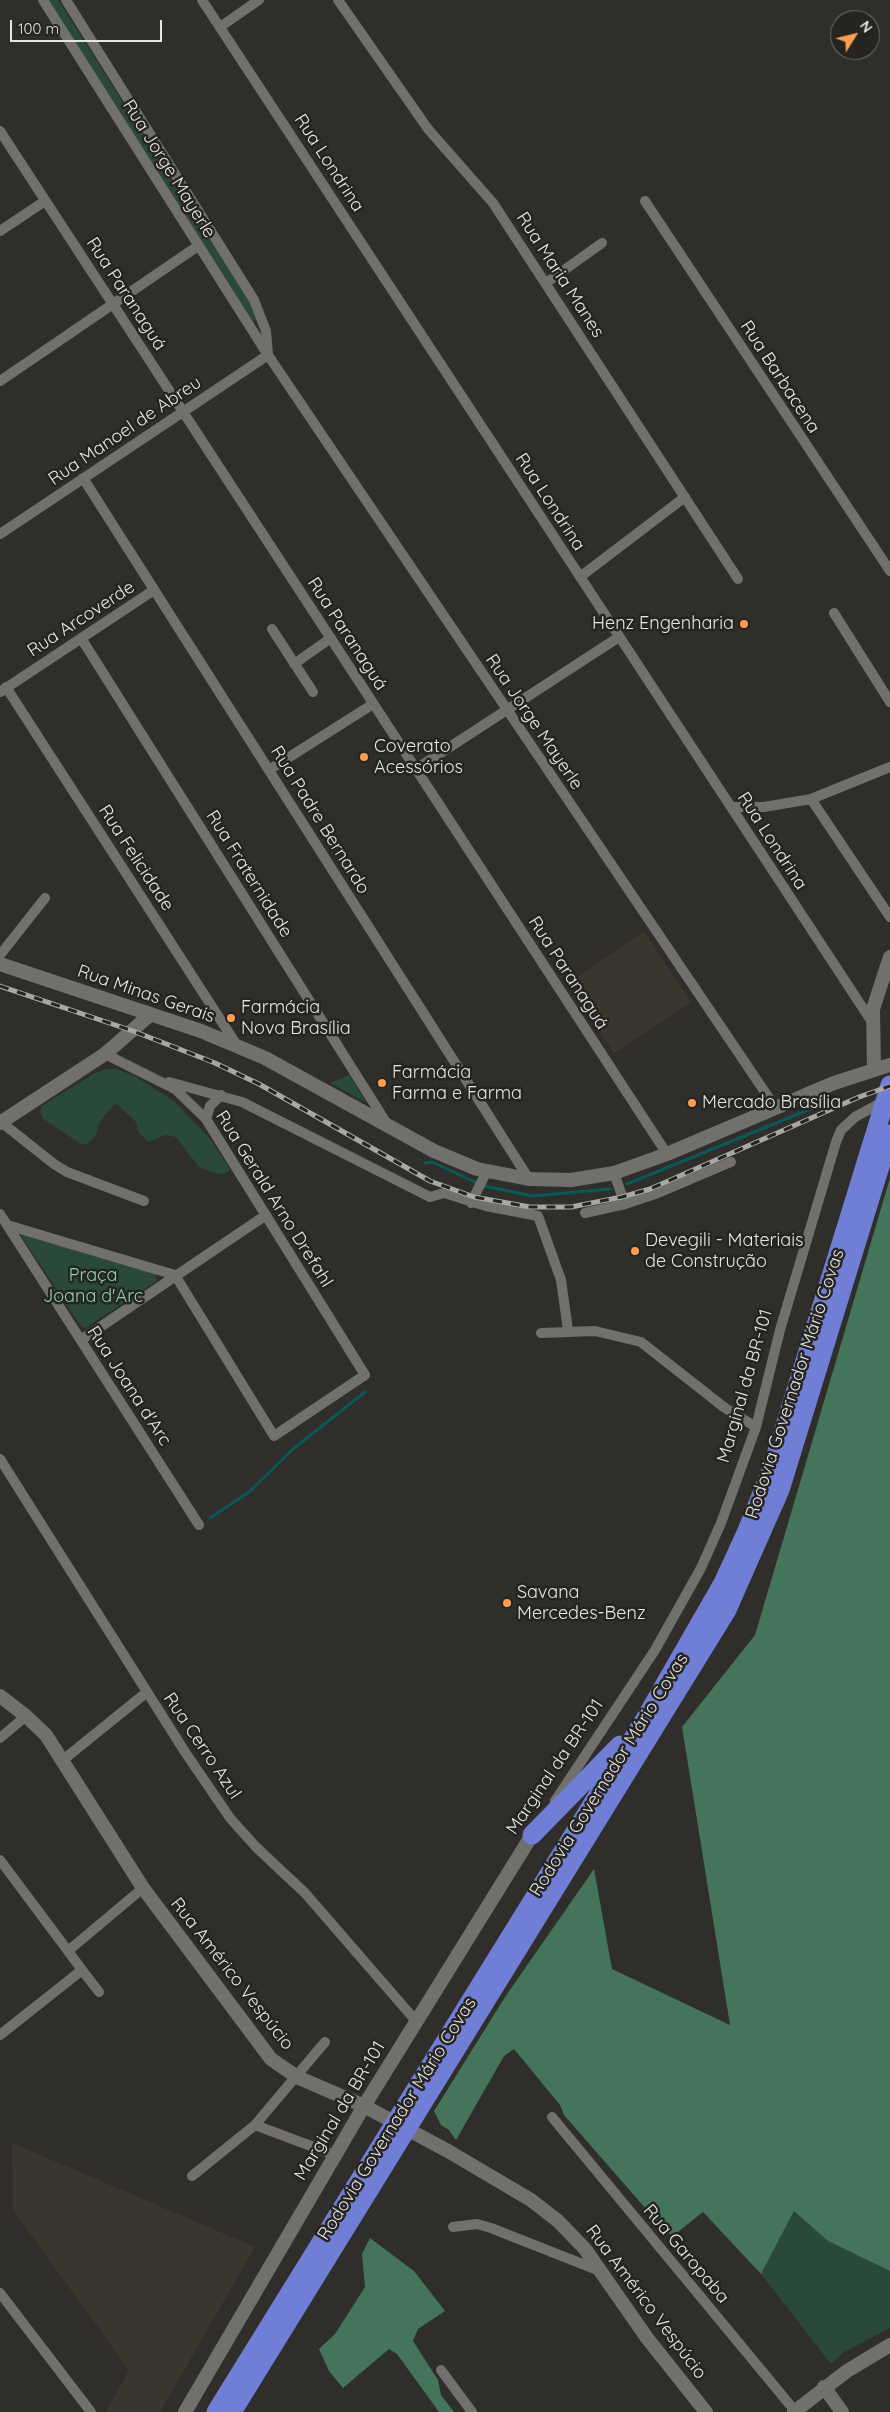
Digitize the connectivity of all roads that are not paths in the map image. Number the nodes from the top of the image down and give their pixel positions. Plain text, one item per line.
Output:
1 (43, 0) edge
2 (66, 0) edge
3 (202, 0) edge
4 (259, 0) edge
5 (338, 0) edge
6 (220, 27) junction
7 (0, 131) edge
8 (45, 201) junction
9 (644, 201) dead end
10 (0, 231) edge
11 (602, 243) dead end
12 (198, 246) junction
13 (546, 283) junction
14 (113, 304) junction
15 (268, 355) junction
16 (0, 381) edge
17 (183, 412) junction
18 (83, 478) junction
19 (685, 497) junction
20 (0, 534) edge
21 (890, 571) edge
22 (580, 577) junction
23 (738, 579) dead end
24 (154, 590) junction
25 (834, 613) dead end
26 (272, 629) dead end
27 (619, 637) junction
28 (81, 638) junction
29 (331, 638) junction
30 (294, 664) junction
31 (3, 689) edge
32 (313, 692) dead end
33 (890, 702) edge
34 (373, 704) junction
35 (506, 710) junction
36 (890, 767) edge
37 (416, 768) junction
38 (269, 770) junction
39 (811, 798) junction
40 (731, 807) junction
41 (45, 898) dead end
42 (890, 917) edge
43 (0, 955) edge
44 (890, 957) edge
45 (0, 964) edge
46 (151, 1014) junction
47 (872, 1022) junction
48 (238, 1046) junction
49 (105, 1054) junction
50 (890, 1065) edge
51 (874, 1069) junction
52 (161, 1080) junction
53 (890, 1085) edge
54 (222, 1095) junction
55 (890, 1098) edge
56 (775, 1107) junction
57 (206, 1119) junction
58 (1, 1123) edge
59 (389, 1128) junction
60 (881, 1145) edge
61 (667, 1154) junction
62 (731, 1162) dead end
63 (487, 1171) junction
64 (614, 1173) junction
65 (529, 1179) junction
66 (144, 1201) dead end
67 (471, 1202) junction
68 (625, 1204) junction
69 (585, 1213) dead end
70 (0, 1214) edge
71 (266, 1215) junction
72 (7, 1225) junction
73 (176, 1276) junction
74 (568, 1330) junction
75 (541, 1333) dead end
76 (81, 1340) junction
77 (756, 1427) junction
78 (0, 1459) edge
79 (198, 1524) dead end
80 (147, 1692) junction
81 (0, 1696) edge
82 (26, 1716) junction
83 (645, 1719) junction
84 (0, 1738) edge
85 (63, 1760) junction
86 (532, 1835) junction
87 (0, 1860) edge
88 (143, 1888) junction
89 (68, 1951) junction
90 (82, 1970) junction
91 (99, 1992) dead end
92 (416, 2021) junction
93 (0, 2034) edge
94 (325, 2042) dead end
95 (297, 2077) junction
96 (364, 2106) junction
97 (408, 2113) junction
98 (552, 2117) dead end
99 (255, 2125) junction
100 (391, 2142) junction
101 (335, 2155) junction
102 (192, 2176) dead end
103 (453, 2228) dead end
104 (600, 2271) junction
105 (0, 2293) edge
106 (890, 2345) edge
107 (441, 2370) dead end
108 (824, 2387) junction
109 (794, 2411) edge
110 (91, 2412) edge
111 (185, 2412) edge
112 (216, 2412) edge
113 (232, 2412) edge
114 (472, 2412) edge
115 (706, 2412) edge
116 (842, 2412) edge

1 - 12 street, Rua Jorge Mayerle
2 - 15 street, Rua Jorge Mayerle
3 - 6 street, Rua Londrina
4 - 6 street
5 - 13 street, Rua Maria Manes
6 - 22 street, Rua Londrina
7 - 8 street, Rua Paranaguá
8 - 10 street
8 - 14 street, Rua Paranaguá
9 - 21 street, Rua Barbacena
11 - 13 street
12 - 14 street
12 - 15 street, Rua Jorge Mayerle
13 - 19 street, Rua Maria Manes
14 - 16 street
14 - 17 street, Rua Paranaguá
15 - 17 street, Rua Manoel de Abreu
15 - 35 street, Rua Jorge Mayerle
17 - 18 street, Rua Manoel de Abreu
17 - 29 street, Rua Paranaguá
18 - 20 street, Rua Manoel de Abreu
18 - 24 street, Rua Padre Bernardo
19 - 22 street
19 - 23 street, Rua Maria Manes
22 - 27 street, Rua Londrina
24 - 28 street, Rua Arcoverde
24 - 38 street, Rua Padre Bernardo
25 - 33 street
26 - 30 street
27 - 35 street
27 - 40 street, Rua Londrina
28 - 31 street, Rua Arcoverde
28 - 59 street, Rua Fraternidade
29 - 30 street
29 - 34 street, Rua Paranaguá
30 - 32 street
31 - 48 street, Rua Felicidade
34 - 37 street, Rua Paranaguá
34 - 38 street
35 - 37 street
35 - 56 street, Rua Jorge Mayerle
36 - 39 street
37 - 61 street, Rua Paranaguá
38 - 65 street, Rua Padre Bernardo
39 - 40 street
39 - 42 street
40 - 47 street, Rua Londrina
41 - 43 street
44 - 47 main road
45 - 46 main road, Rua Minas Gerais
46 - 48 main road, Rua Minas Gerais
46 - 49 main road
47 - 51 main road
48 - 59 main road, Rua Minas Gerais
49 - 52 street, Rua Gerald Arno Drefahl
49 - 58 main road
50 - 51 main road, Rua Minas Gerais
51 - 56 main road, Rua Minas Gerais
52 - 54 street
52 - 57 street, Rua Gerald Arno Drefahl
53 - 60 highway, Rodovia Governador Mário Covas
54 - 57 street
54 - 67 street
55 - 77 street, Marginal da BR-101
56 - 61 main road, Rua Minas Gerais
57 - 71 street, Rua Gerald Arno Drefahl
58 - 66 street
59 - 63 main road, Rua Minas Gerais
60 - 83 highway, Rodovia Governador Mário Covas
60 - 97 highway, Rodovia Governador Mário Covas
61 - 64 main road, Rua Minas Gerais
62 - 68 street
63 - 65 main road, Rua Minas Gerais
63 - 67 street
64 - 65 main road, Rua Minas Gerais
64 - 68 street
67 - 74 street
68 - 69 street
70 - 72 street, Rua Joana d'Arc
71 - 73 street
71 - 73 street, Rua Gerald Arno Drefahl
72 - 73 street
72 - 76 street, Rua Joana d'Arc
73 - 76 street
74 - 75 street
74 - 77 street
76 - 79 street, Rua Joana d'Arc
77 - 86 street, Marginal da BR-101
78 - 80 street, Rua Cerro Azul
80 - 85 street
80 - 92 street, Rua Cerro Azul
81 - 82 main road, Rua Américo Vespúcio
82 - 84 street
82 - 85 main road, Rua Américo Vespúcio
83 - 86 highway
83 - 97 highway, Rodovia Governador Mário Covas
85 - 88 main road, Rua Américo Vespúcio
86 - 92 main road, Marginal da BR-101
87 - 89 street
88 - 89 street
88 - 95 main road, Rua Américo Vespúcio
89 - 90 street
90 - 91 street
90 - 93 street
92 - 96 main road, Marginal da BR-101
94 - 95 street
95 - 96 main road, Rua Américo Vespúcio
95 - 99 street
96 - 101 main road, Marginal da BR-101
96 - 104 main road, Rua Américo Vespúcio
97 - 100 highway, Rodovia Governador Mário Covas
98 - 109 street, Rua Garopaba
99 - 101 street
99 - 102 street
100 - 112 highway, Rodovia Governador Mário Covas
100 - 113 highway, Rodovia Governador Mário Covas
101 - 111 main road, Marginal da BR-101
103 - 104 street
104 - 115 main road, Rua Américo Vespúcio
105 - 110 street
106 - 108 main road
107 - 114 street
108 - 109 main road
108 - 116 main road

